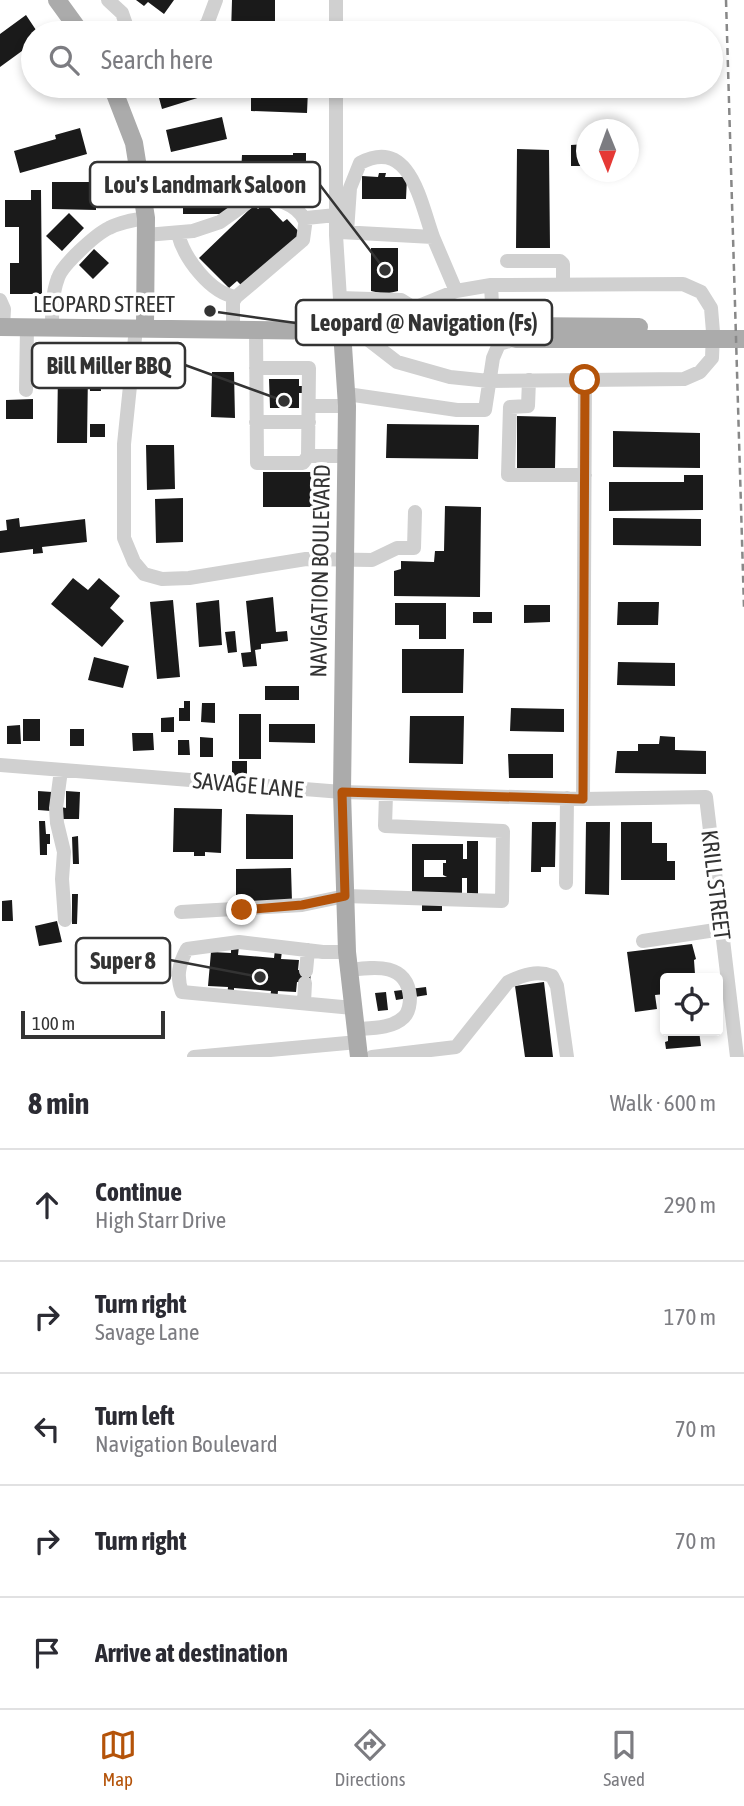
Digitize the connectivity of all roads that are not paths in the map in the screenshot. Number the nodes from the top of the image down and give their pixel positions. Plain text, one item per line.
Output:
1 (57, 0) edge
2 (108, 0) edge
3 (216, 0) edge
4 (337, 0) edge
5 (73, 21) edge
6 (125, 21) edge
7 (207, 21) edge
8 (337, 21) edge
9 (117, 98) edge
10 (336, 98) edge
11 (337, 215) junction
12 (305, 221) junction
13 (146, 227) junction
14 (342, 232) junction
15 (178, 233) junction
16 (433, 237) junction
17 (507, 261) dead end
18 (491, 285) junction
19 (563, 285) junction
20 (456, 291) junction
21 (236, 297) junction
22 (340, 298) junction
23 (0, 300) edge
24 (414, 308) junction
25 (2, 327) edge
26 (27, 327) junction
27 (52, 327) junction
28 (744, 327) edge
29 (140, 328) junction
30 (233, 329) junction
31 (256, 330) junction
32 (349, 331) junction
33 (512, 333) junction
34 (674, 333) junction
35 (744, 339) edge
36 (256, 368) junction
37 (529, 380) junction
38 (585, 380) junction
39 (489, 381) junction
40 (26, 390) dead end
41 (347, 400) junction
42 (309, 406) junction
43 (256, 422) junction
44 (309, 422) junction
45 (308, 456) junction
46 (346, 456) junction
47 (585, 475) junction
48 (415, 512) dead end
49 (344, 560) junction
50 (0, 765) edge
51 (61, 769) junction
52 (342, 792) junction
53 (386, 794) junction
54 (706, 797) joint
55 (567, 798) junction
56 (583, 799) junction
57 (566, 883) dead end
58 (345, 896) junction
59 (181, 912) dead end
60 (65, 920) dead end
61 (722, 929) junction
62 (643, 940) dead end
63 (307, 950) junction
64 (347, 952) junction
65 (349, 971) junction
66 (304, 1003) junction
67 (354, 1008) junction
68 (358, 1043) edge
69 (194, 1057) edge
70 (372, 1057) edge
71 (567, 1057) edge
72 (737, 1057) edge

1 - 5 main road
2 - 6 street
3 - 7 street
4 - 8 street
9 - 13 main road
10 - 11 street, NAVIGATION BOULEVARD
11 - 12 street
11 - 14 street, NAVIGATION BOULEVARD
12 - 15 street
12 - 21 street
13 - 15 street
13 - 27 street
13 - 29 main road
14 - 16 street
14 - 16 street
14 - 22 street, NAVIGATION BOULEVARD
15 - 21 street
16 - 20 street
17 - 19 street
18 - 19 street
18 - 20 street
18 - 33 street
19 - 38 street
20 - 24 street
21 - 30 street
22 - 24 street
22 - 32 street, NAVIGATION BOULEVARD
23 - 25 street
24 - 32 street
25 - 26 main road, LEOPARD STREET
26 - 27 main road, LEOPARD STREET
26 - 40 street
27 - 29 main road, LEOPARD STREET
28 - 34 main road, LEOPARD STREET
29 - 30 main road, LEOPARD STREET
29 - 49 street
30 - 31 main road, LEOPARD STREET
31 - 32 main road, LEOPARD STREET
31 - 36 street
32 - 33 main road, LEOPARD STREET
32 - 39 street
32 - 41 main road, NAVIGATION BOULEVARD
33 - 34 main road, LEOPARD STREET
33 - 39 street
34 - 35 main road, LEOPARD STREET
36 - 42 street
36 - 43 street
37 - 38 street
37 - 39 street
37 - 47 street
38 - 47 street
39 - 41 street
41 - 42 street
41 - 46 main road, NAVIGATION BOULEVARD
42 - 44 street
43 - 44 street
43 - 45 street
44 - 45 street
45 - 46 street
46 - 49 main road, NAVIGATION BOULEVARD
47 - 56 street
48 - 49 street
49 - 52 main road, NAVIGATION BOULEVARD
50 - 51 street, SAVAGE LANE
51 - 52 street, SAVAGE LANE
51 - 60 street
52 - 53 street, SAVAGE LANE
52 - 58 main road, NAVIGATION BOULEVARD
53 - 55 street, SAVAGE LANE
53 - 58 street
54 - 56 street, SAVAGE LANE
54 - 61 street, KRILL STREET
55 - 56 street, SAVAGE LANE
55 - 57 street
58 - 59 street
58 - 64 main road, NAVIGATION BOULEVARD
61 - 62 street
61 - 72 street, KRILL STREET
63 - 64 street
63 - 66 street
63 - 66 street
64 - 65 main road, NAVIGATION BOULEVARD
65 - 67 main road, NAVIGATION BOULEVARD
65 - 68 street
66 - 67 street
67 - 68 main road, NAVIGATION BOULEVARD
68 - 69 street
70 - 71 street

